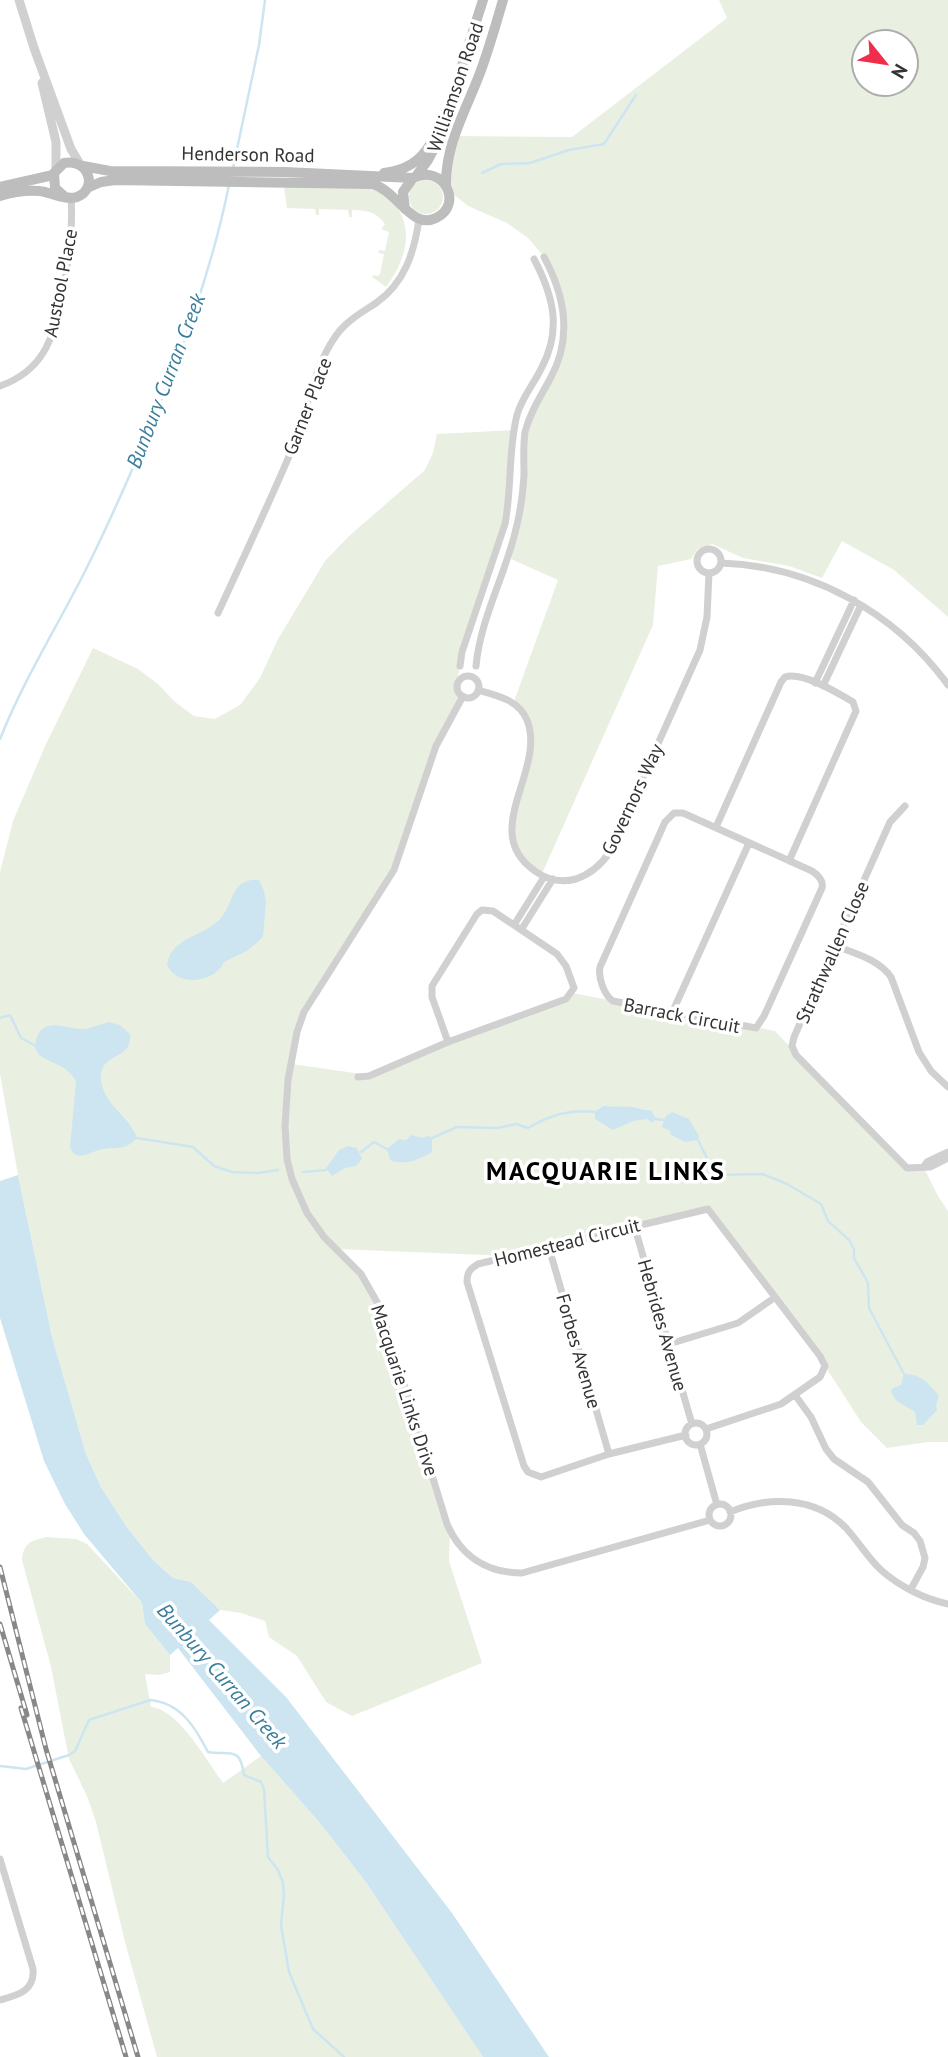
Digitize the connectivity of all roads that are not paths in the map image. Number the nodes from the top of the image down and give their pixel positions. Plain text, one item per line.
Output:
1 (19, 0) edge
2 (483, 0) edge
3 (503, 0) edge
4 (34, 48) junction
5 (450, 98) junction
6 (81, 165) junction
7 (55, 173) junction
8 (366, 174) junction
9 (184, 175) junction
10 (283, 177) junction
11 (415, 177) junction
12 (446, 186) junction
13 (0, 187) edge
14 (87, 188) junction
15 (0, 196) edge
16 (67, 197) junction
17 (405, 209) junction
18 (419, 220) junction
19 (544, 257) dead end
20 (534, 259) dead end
21 (0, 386) edge
22 (721, 563) junction
23 (709, 573) junction
24 (858, 603) junction
25 (218, 613) dead end
26 (460, 666) dead end
27 (476, 666) dead end
28 (819, 684) junction
29 (948, 685) edge
30 (478, 690) junction
31 (463, 696) junction
32 (905, 806) dead end
33 (716, 827) junction
34 (750, 843) junction
35 (789, 861) junction
36 (544, 877) junction
37 (553, 879) junction
38 (517, 927) junction
39 (836, 946) junction
40 (672, 1013) junction
41 (448, 1042) junction
42 (358, 1077) dead end
43 (948, 1087) edge
44 (948, 1152) edge
45 (948, 1158) edge
46 (924, 1166) junction
47 (634, 1225) junction
48 (549, 1248) junction
49 (775, 1297) junction
50 (669, 1344) junction
51 (795, 1395) junction
52 (692, 1424) junction
53 (706, 1429) junction
54 (686, 1435) junction
55 (700, 1444) junction
56 (609, 1454) junction
57 (717, 1505) junction
58 (730, 1512) junction
59 (710, 1520) junction
60 (911, 1589) junction
61 (948, 1604) edge
62 (0, 1859) edge
63 (0, 2000) edge

1 - 4 street
2 - 5 main road, Williamson Road
3 - 12 main road, Williamson Road
4 - 6 street
4 - 7 street
5 - 8 main road
5 - 11 main road, Williamson Road
6 - 7 main road
6 - 9 main road, Henderson Road
6 - 14 main road
7 - 13 main road
7 - 16 main road
8 - 10 main road, Henderson Road
8 - 11 main road, Henderson Road
9 - 10 main road, Henderson Road
9 - 14 main road, Henderson Road
10 - 17 main road, Henderson Road
11 - 12 main road
11 - 17 main road
12 - 18 main road
14 - 16 main road
15 - 16 main road
16 - 21 street, Austool Place
17 - 18 main road
18 - 25 street, Garner Place
19 - 27 street
20 - 26 street
22 - 23 street
22 - 23 street
22 - 24 street
23 - 37 street, Governors Way
24 - 28 street
24 - 29 street
28 - 33 street
28 - 35 street
30 - 31 street
30 - 31 street
30 - 36 street, Governors Way
31 - 59 street, Macquarie Links Drive
32 - 39 street, Strathwallen Close
33 - 34 street, Barrack Circuit
33 - 40 street, Barrack Circuit
34 - 35 street, Barrack Circuit
34 - 40 street
35 - 40 street, Barrack Circuit
36 - 37 street, Governors Way
36 - 38 street
37 - 38 street
38 - 41 street
38 - 41 street
39 - 43 street
39 - 46 street, Strathwallen Close
41 - 42 street
44 - 46 street
45 - 46 street
47 - 48 street, Homestead Circuit
47 - 49 street, Homestead Circuit
47 - 50 street, Hebrides Avenue
48 - 56 street, Forbes Avenue
48 - 56 street, Homestead Circuit
49 - 50 street
49 - 51 street, Homestead Circuit
50 - 52 street, Hebrides Avenue
51 - 53 street, Homestead Circuit
51 - 60 street
52 - 53 street
52 - 54 street
53 - 55 street
54 - 55 street
54 - 56 street, Homestead Circuit
55 - 57 street
57 - 58 street
57 - 59 street
58 - 59 street
58 - 60 street
60 - 61 street
62 - 63 street

